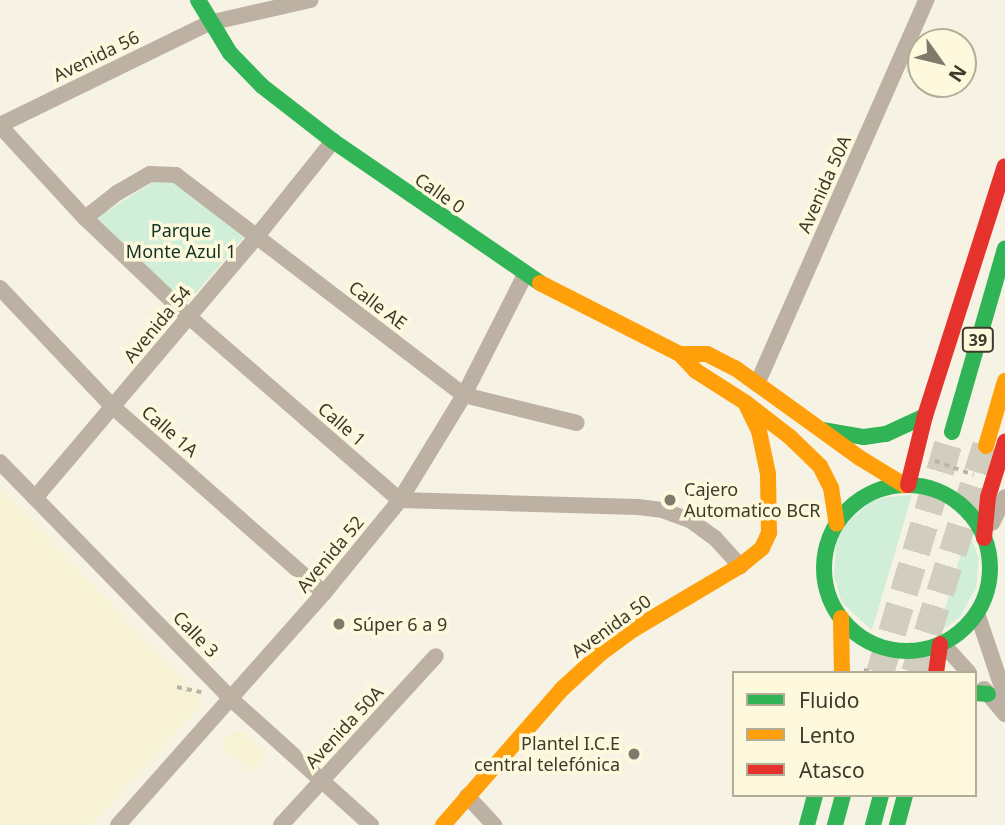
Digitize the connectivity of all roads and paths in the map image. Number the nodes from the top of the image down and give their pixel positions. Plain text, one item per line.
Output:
1 (198, 0) edge
2 (310, 0) edge
3 (926, 0) edge
4 (209, 23) junction
5 (0, 125) edge
6 (333, 141) junction
7 (1005, 166) edge
8 (85, 218) junction
9 (257, 236) junction
10 (1005, 248) edge
11 (525, 275) junction
12 (0, 288) edge
13 (188, 316) junction
14 (680, 354) junction
15 (1005, 382) edge
16 (757, 384) junction
17 (464, 395) junction
18 (746, 403) junction
19 (113, 407) junction
20 (925, 416) junction
21 (577, 423) dead end
22 (822, 430) junction
23 (952, 432) tunnel mouth
24 (789, 437) junction
25 (1005, 442) edge
26 (986, 446) tunnel mouth
27 (766, 460) junction
28 (0, 462) edge
29 (906, 485) junction
30 (1005, 497) edge
31 (34, 498) junction
32 (400, 500) junction
33 (837, 524) junction
34 (986, 543) junction
35 (1005, 552) edge
36 (740, 566) junction
37 (1003, 591) dead end
38 (324, 593) junction
39 (978, 610) junction
40 (841, 618) junction
41 (941, 643) junction
42 (436, 656) dead end
43 (842, 671) edge
44 (936, 671) edge
45 (967, 671) edge
46 (177, 687) dead end
47 (205, 693) dead end
48 (982, 694) edge
49 (1005, 696) edge
50 (230, 698) junction
51 (1005, 714) edge
52 (321, 781) junction
53 (467, 796) junction
54 (814, 797) edge
55 (843, 797) edge
56 (880, 797) edge
57 (904, 797) edge
58 (118, 825) edge
59 (281, 825) edge
60 (371, 825) edge
61 (443, 825) edge
62 (494, 825) edge
63 (807, 825) edge
64 (835, 825) edge
65 (873, 825) edge
66 (897, 825) edge

1 - 4 main road, Calle 0
2 - 4 street, Avenida 56
3 - 16 street, Avenida 50A
4 - 5 street, Avenida 56
4 - 6 main road, Calle 0
5 - 8 street, Calle 1
6 - 9 street, Avenida 54
6 - 11 main road, Calle 0
7 - 20 main road
8 - 9 street, Calle AE
8 - 13 street, Calle 1
9 - 13 street, Avenida 54
9 - 17 street, Calle AE
10 - 23 main road, 39
11 - 14 main road, Calle 0
11 - 17 street, Avenida 52
12 - 19 street, Calle 1A
13 - 19 street, Avenida 54
13 - 32 street, Calle 1
14 - 16 main road, Calle 0
14 - 18 main road, Calle 0
15 - 26 main road
16 - 22 main road, Calle 0
17 - 21 street, Calle AE
17 - 32 street, Avenida 52
18 - 24 main road, Calle 0
18 - 27 main road, Avenida 50
19 - 31 street, Avenida 54
19 - 38 street, Calle 1A
20 - 22 main road
20 - 29 main road
22 - 29 main road, Calle 0
24 - 27 main road
24 - 33 main road, Calle 0
25 - 34 main road
27 - 36 main road, Avenida 50
28 - 31 street, Calle 3
29 - 33 main road
29 - 34 main road
30 - 34 street
31 - 50 street, Calle 3
32 - 36 street
32 - 38 street, Avenida 52
33 - 40 main road
34 - 35 main road
34 - 39 main road
36 - 53 main road, Avenida 50
37 - 39 main road
38 - 50 street, Avenida 52
39 - 41 main road
39 - 49 street
40 - 41 main road
40 - 43 main road
41 - 44 main road
41 - 45 street
42 - 52 street, Avenida 50A
46 - 47 path
48 - 51 street
50 - 52 street, Calle 3
50 - 58 street, Avenida 52
52 - 59 street, Avenida 50A
52 - 60 street, Calle 3
53 - 61 main road, Avenida 50
53 - 62 street
54 - 63 main road
55 - 64 main road
56 - 65 main road
57 - 66 main road

